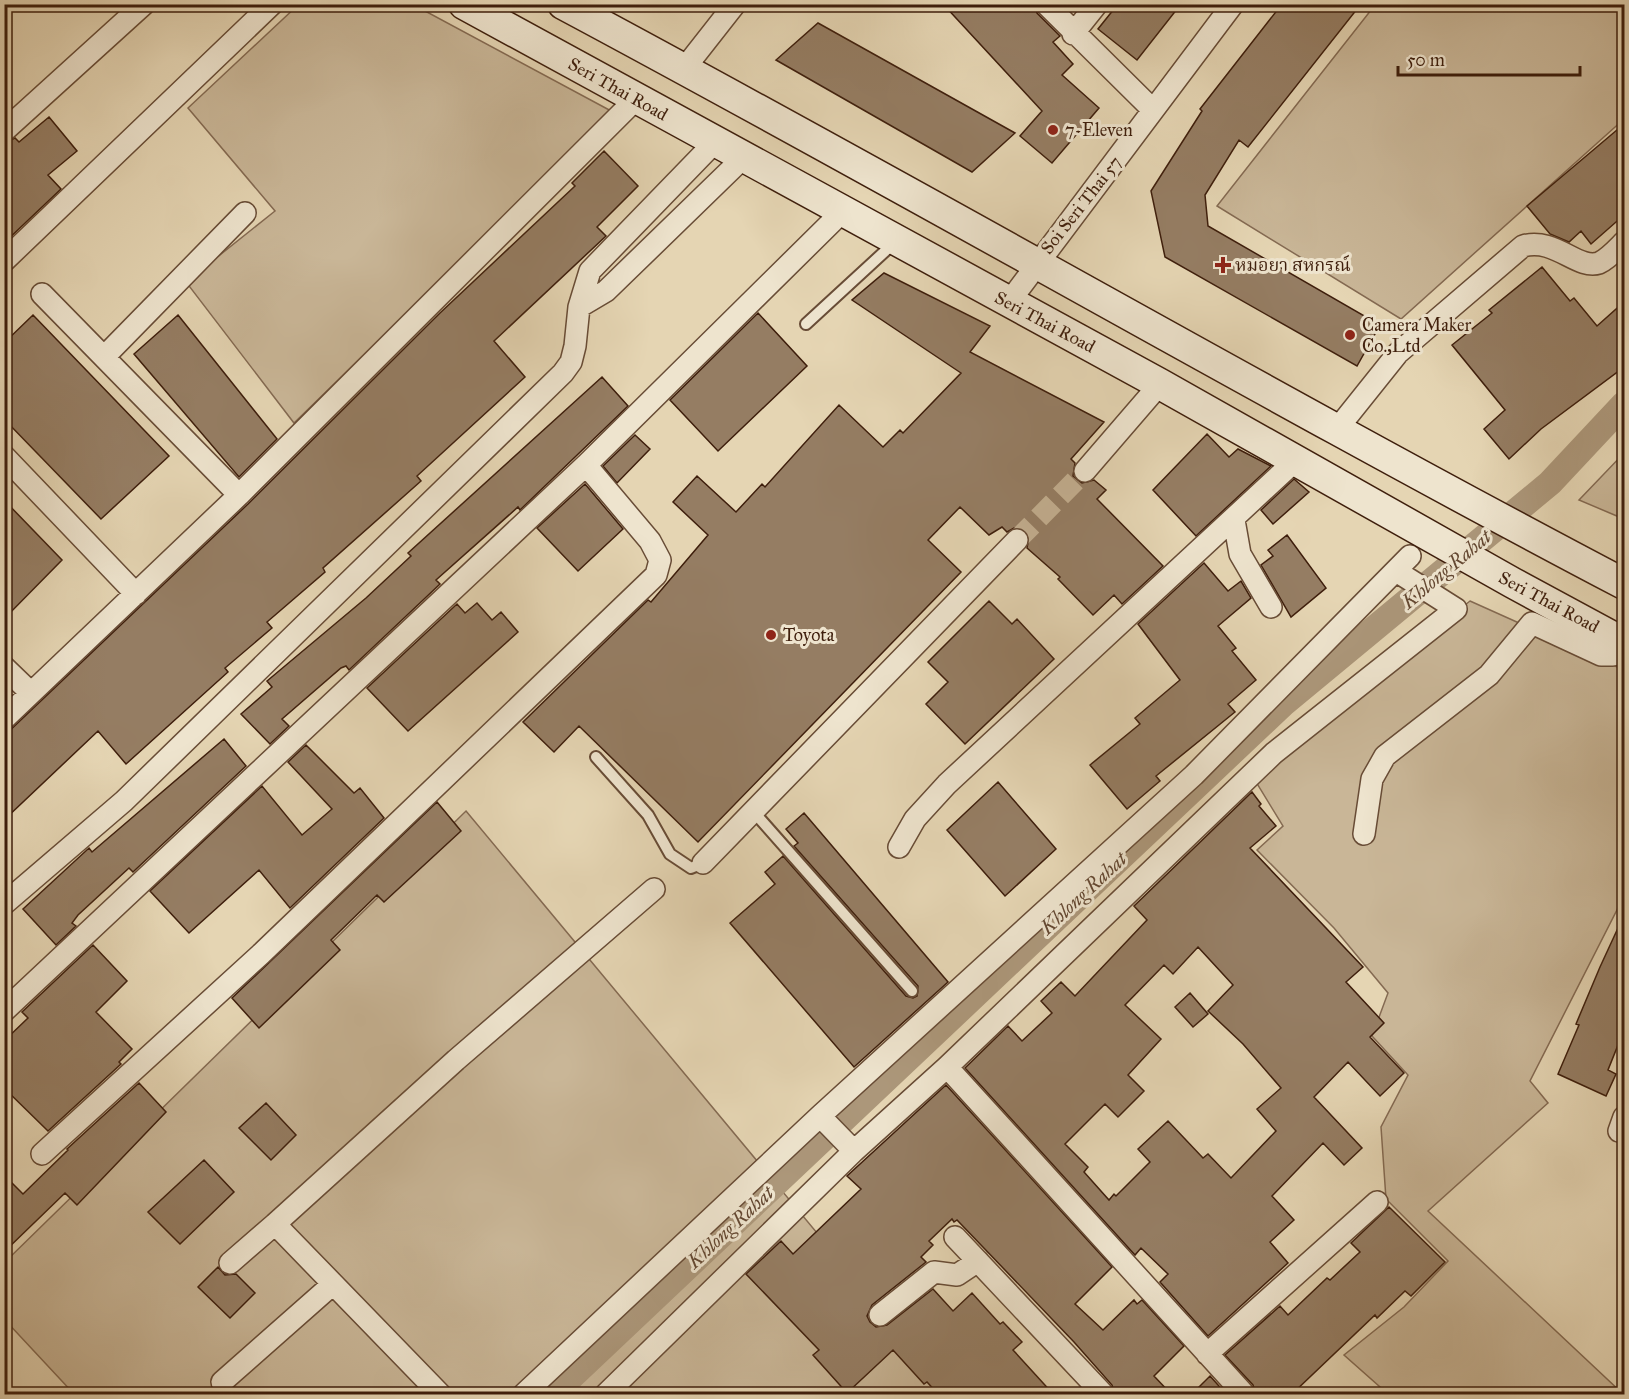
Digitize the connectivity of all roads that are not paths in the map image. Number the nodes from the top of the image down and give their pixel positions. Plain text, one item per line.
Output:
1 (144, 4) edge
2 (273, 4) edge
3 (464, 4) edge
4 (563, 4) edge
5 (735, 4) edge
6 (1046, 4) edge
7 (1097, 4) edge
8 (1233, 4) edge
9 (1073, 34) junction
10 (684, 69) junction
11 (636, 99) junction
12 (1153, 110) junction
13 (4, 131) edge
14 (715, 142) junction
15 (744, 157) junction
16 (666, 195) junction
17 (842, 212) junction
18 (245, 213) dead end
19 (685, 213) junction
20 (896, 241) junction
21 (1624, 242) edge
22 (4, 261) edge
23 (1037, 262) junction
24 (42, 294) dead end
25 (1009, 302) junction
26 (579, 307) junction
27 (806, 324) dead end
28 (104, 357) junction
29 (1160, 384) junction
30 (1338, 428) junction
31 (4, 456) edge
32 (1296, 460) junction
33 (586, 465) junction
34 (1085, 471) tunnel mouth
35 (238, 495) junction
36 (1233, 520) junction
37 (1017, 540) tunnel mouth
38 (1624, 584) edge
39 (136, 594) junction
40 (1271, 607) dead end
41 (1624, 644) edge
42 (4, 667) edge
43 (31, 693) junction
44 (4, 719) edge
45 (596, 757) dead end
46 (753, 811) junction
47 (1364, 834) dead end
48 (898, 847) dead end
49 (703, 863) joint
50 (654, 889) dead end
51 (4, 903) edge
52 (912, 991) dead end
53 (4, 1011) edge
54 (947, 1067) junction
55 (822, 1118) junction
56 (851, 1147) junction
57 (42, 1154) dead end
58 (1377, 1202) dead end
59 (275, 1224) junction
60 (955, 1237) dead end
61 (978, 1262) junction
62 (230, 1263) dead end
63 (333, 1284) junction
64 (880, 1315) dead end
65 (1207, 1354) junction
66 (222, 1382) dead end
67 (440, 1395) edge
68 (524, 1395) edge
69 (606, 1395) edge
70 (1103, 1395) edge
71 (1244, 1395) edge

1 - 13 street
2 - 22 street
3 - 11 main road, Seri Thai Road
4 - 10 main road
5 - 10 street
6 - 9 street
7 - 9 street
8 - 12 street, Soi Seri Thai 57
9 - 12 street
10 - 23 main road
11 - 14 main road, Seri Thai Road
11 - 35 street
12 - 23 street, Soi Seri Thai 57
14 - 15 main road, Seri Thai Road
14 - 16 street
15 - 17 main road, Seri Thai Road
15 - 19 street
16 - 19 street
16 - 26 street
17 - 20 main road, Seri Thai Road
17 - 33 street
18 - 28 street
19 - 26 street
20 - 25 main road, Seri Thai Road
20 - 27 lane
21 - 30 street
23 - 25 street, Soi Seri Thai 57
23 - 30 main road
24 - 28 street
25 - 29 main road, Seri Thai Road
26 - 51 street
28 - 35 street
29 - 32 main road, Seri Thai Road
29 - 34 street
30 - 38 main road
31 - 39 street
32 - 36 street
32 - 41 main road, Seri Thai Road
33 - 53 street
33 - 57 street
35 - 39 street
36 - 40 street
36 - 48 street
37 - 46 street
39 - 43 street
41 - 47 street
42 - 43 street
43 - 44 street
45 - 49 lane
46 - 49 street
46 - 52 lane
50 - 59 street
54 - 55 street
54 - 56 street
54 - 65 street
55 - 56 street
55 - 68 street
56 - 69 street
58 - 65 street
59 - 62 street
59 - 63 street
60 - 61 street
61 - 64 street
61 - 70 street
63 - 66 street
63 - 67 street
65 - 71 street

